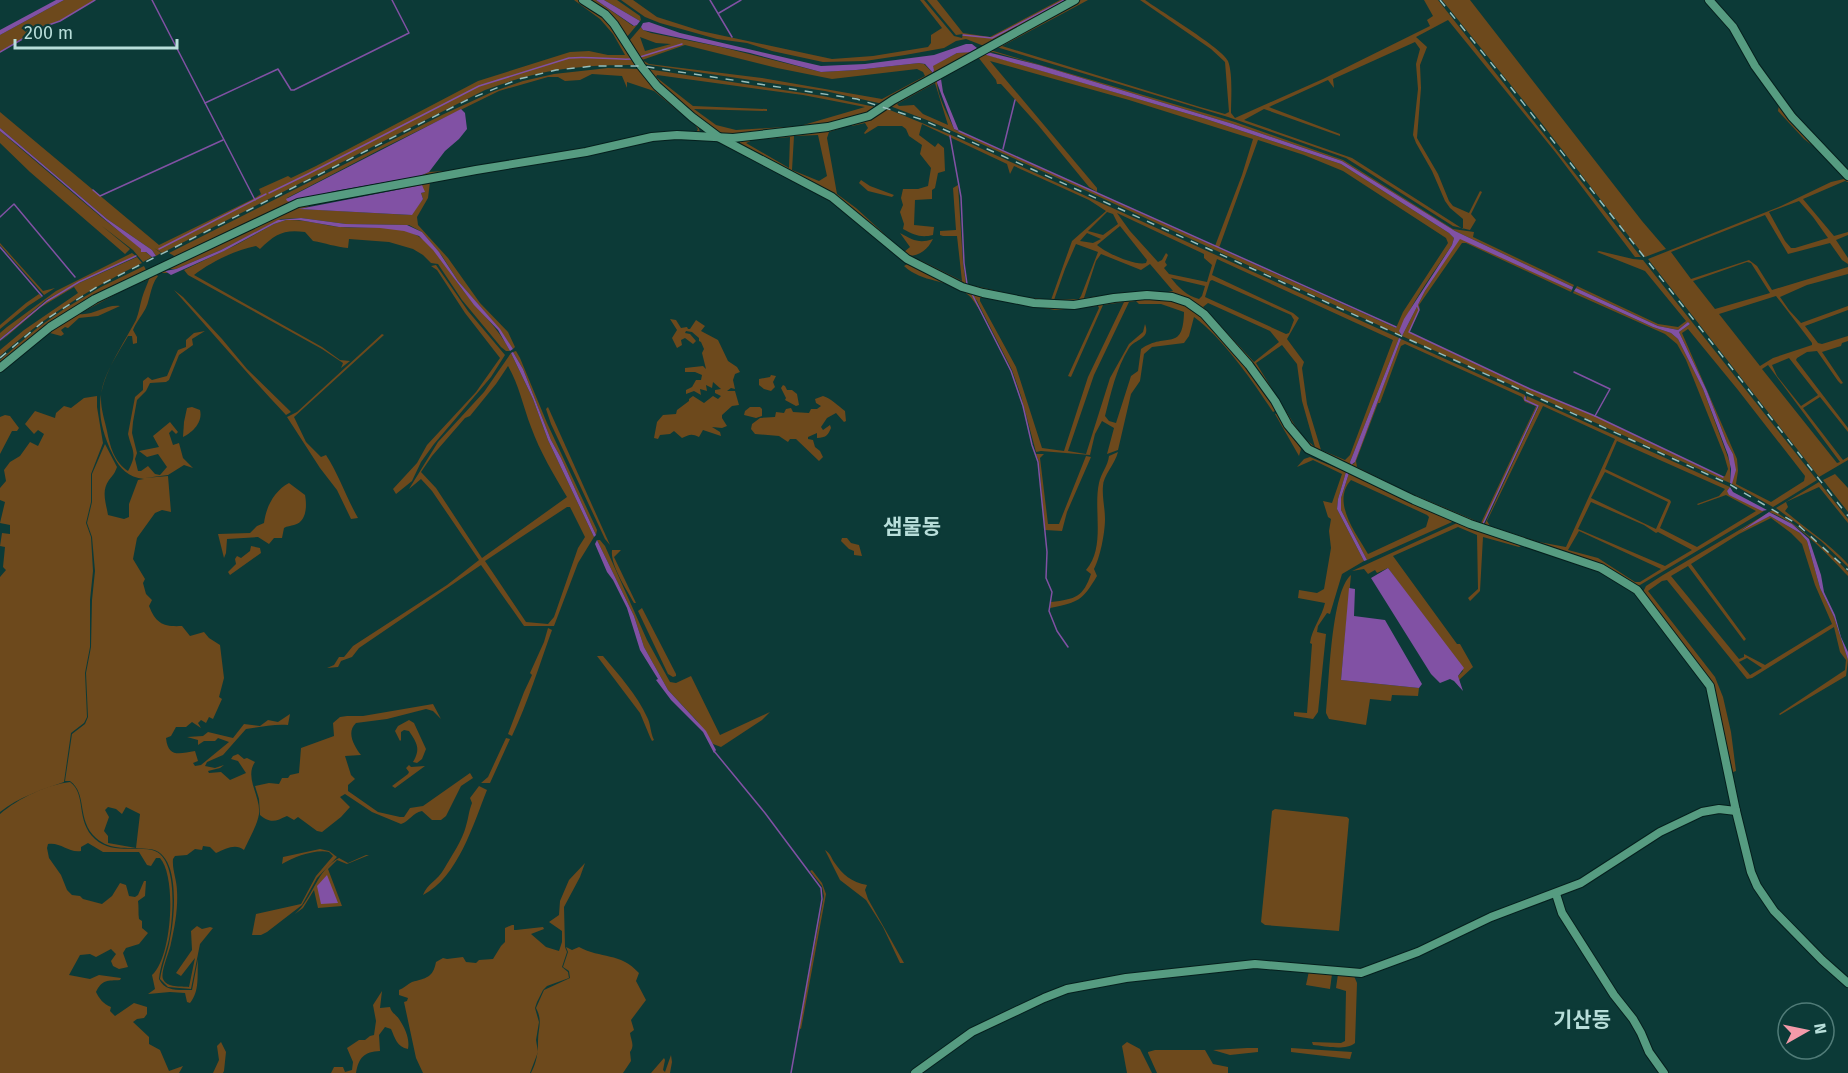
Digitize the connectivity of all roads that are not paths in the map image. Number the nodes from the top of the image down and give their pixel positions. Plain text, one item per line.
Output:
1 (584, 0) edge
2 (1075, 0) edge
3 (1709, 0) edge
4 (720, 138) junction
5 (1848, 176) edge
6 (0, 369) edge
7 (1736, 811) junction
8 (1556, 894) junction
9 (1848, 983) edge
10 (915, 1073) edge
11 (1664, 1073) edge

1 - 4 street
2 - 4 street
3 - 5 street
4 - 6 street
4 - 7 street
7 - 8 street
7 - 9 street
8 - 10 street
8 - 11 street

